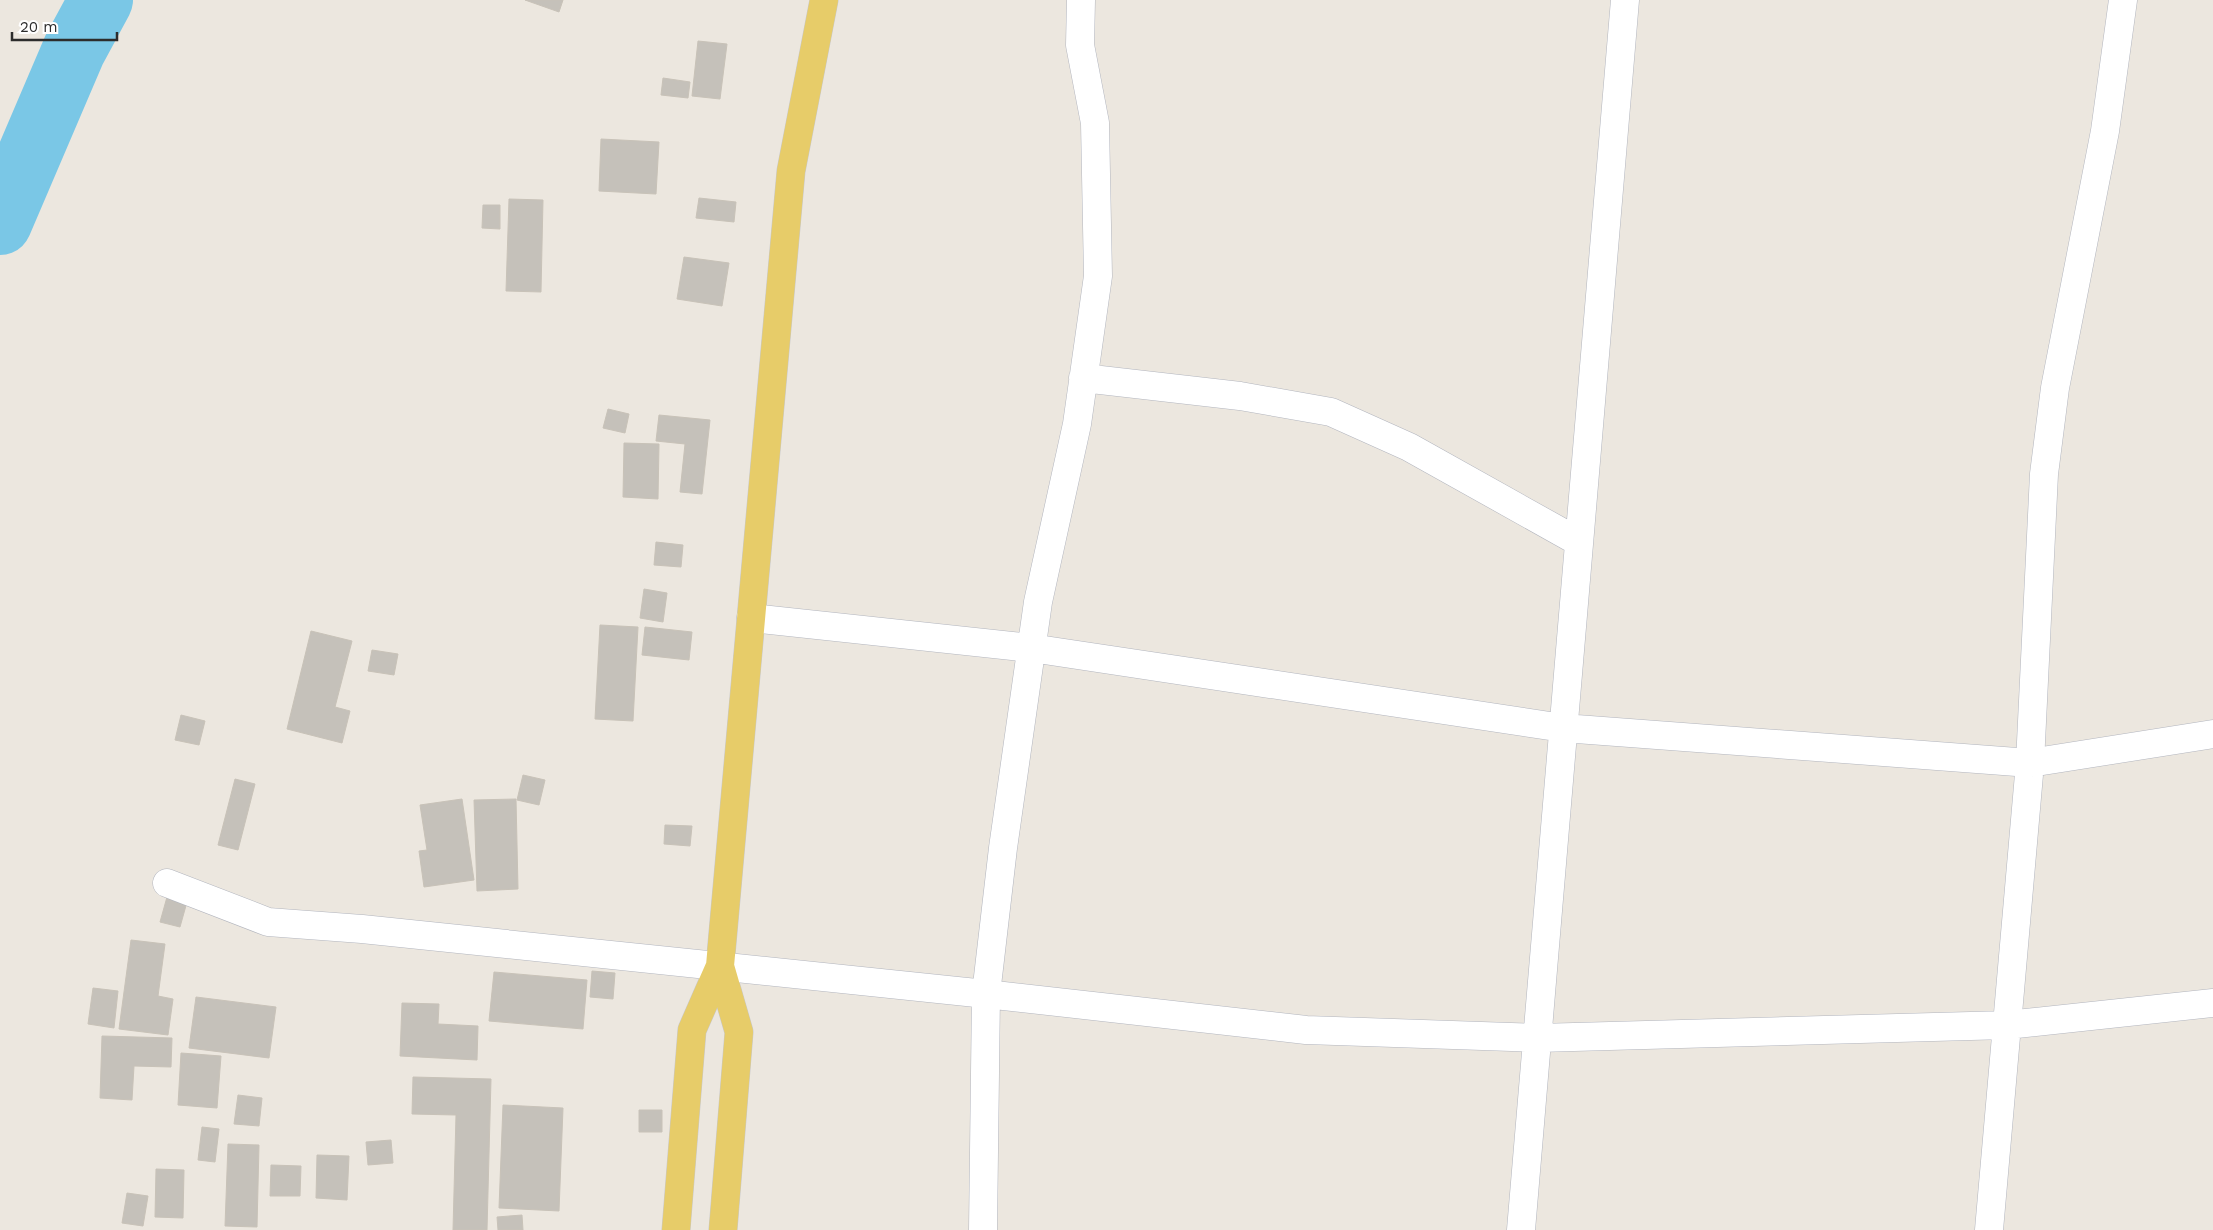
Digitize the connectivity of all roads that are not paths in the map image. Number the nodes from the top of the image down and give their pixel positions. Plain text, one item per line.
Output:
1 (824, 0) edge
2 (1081, 0) edge
3 (1625, 0) edge
4 (2123, 0) edge
5 (1083, 378) junction
6 (1579, 542) junction
7 (751, 618) junction
8 (1031, 648) junction
9 (1564, 728) junction
10 (2213, 734) edge
11 (2030, 763) junction
12 (167, 883) dead end
13 (720, 966) junction
14 (986, 994) junction
15 (2213, 1003) edge
16 (2007, 1025) junction
17 (1538, 1038) junction
18 (676, 1230) edge
19 (723, 1230) edge
20 (983, 1230) edge
21 (1521, 1230) edge
22 (1989, 1230) edge

1 - 7 main road
2 - 5 street
3 - 6 street
4 - 11 street
5 - 6 street
5 - 8 street
6 - 9 street
7 - 8 street
7 - 13 main road
8 - 9 street
8 - 14 street
9 - 11 street
9 - 17 street
10 - 11 street
11 - 16 street
12 - 13 street
13 - 14 street
13 - 18 main road
13 - 19 main road
14 - 17 street
14 - 20 street
15 - 16 street
16 - 17 street
16 - 22 street
17 - 21 street

